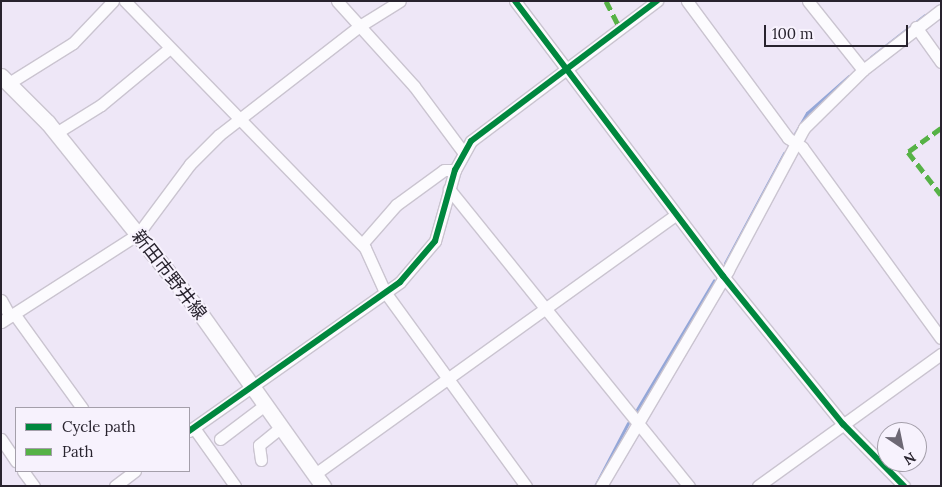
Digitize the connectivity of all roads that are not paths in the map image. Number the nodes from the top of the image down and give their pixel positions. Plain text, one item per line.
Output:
1 (113, 1) edge
2 (124, 1) edge
3 (337, 1) edge
4 (400, 1) edge
5 (515, 1) edge
6 (657, 1) edge
7 (687, 1) edge
8 (808, 1) edge
9 (941, 10) edge
10 (358, 27) junction
11 (916, 27) junction
12 (170, 48) junction
13 (941, 62) edge
14 (860, 67) junction
15 (566, 72) junction
16 (4, 79) edge
17 (239, 120) junction
18 (56, 133) junction
19 (792, 140) junction
20 (463, 152) junction
21 (455, 170) junction
22 (449, 189) junction
23 (676, 215) junction
24 (138, 234) junction
25 (362, 244) junction
26 (723, 276) junction
27 (385, 292) junction
28 (1, 300) edge
29 (546, 311) junction
30 (9, 318) edge
31 (941, 338) edge
32 (941, 354) edge
33 (447, 379) junction
34 (251, 386) junction
35 (265, 405) junction
36 (81, 407) edge
37 (636, 421) junction
38 (843, 424) junction
39 (280, 427) junction
40 (191, 430) edge
41 (1, 439) edge
42 (220, 439) dead end
43 (15, 460) edge
44 (261, 460) dead end
45 (24, 472) edge
46 (131, 472) edge
47 (319, 480) edge
48 (34, 486) edge
49 (115, 486) edge
50 (235, 486) edge
51 (526, 486) edge
52 (601, 486) edge
53 (689, 486) edge
54 (758, 486) edge
55 (904, 486) edge

1 - 16 street
2 - 12 street
3 - 10 street
4 - 10 street
5 - 15 street
6 - 15 street
7 - 19 street
8 - 14 street
9 - 11 street
10 - 17 street
10 - 20 street
11 - 13 street
11 - 14 street
12 - 17 street
12 - 18 street
14 - 19 street
15 - 20 street
15 - 23 street
16 - 18 main road, 新田市野井線
17 - 24 street
17 - 25 street
18 - 24 main road, 新田市野井線
19 - 26 street
19 - 31 street
20 - 21 street
21 - 22 street
21 - 25 street
22 - 27 street
22 - 29 street
23 - 26 street
23 - 29 street
24 - 30 street
24 - 34 main road, 新田市野井線
25 - 27 street
26 - 37 street
26 - 38 street
27 - 33 street
27 - 34 street
28 - 30 street
29 - 33 street
29 - 37 street
30 - 36 street
32 - 38 street
33 - 47 street
33 - 51 street
34 - 35 main road, 新田市野井線
34 - 40 street
35 - 39 main road, 新田市野井線
35 - 42 street
37 - 52 street
37 - 53 street
38 - 54 street
38 - 55 street
39 - 44 street
39 - 47 main road, 新田市野井線
40 - 50 street
41 - 43 street
45 - 48 street
46 - 49 street

